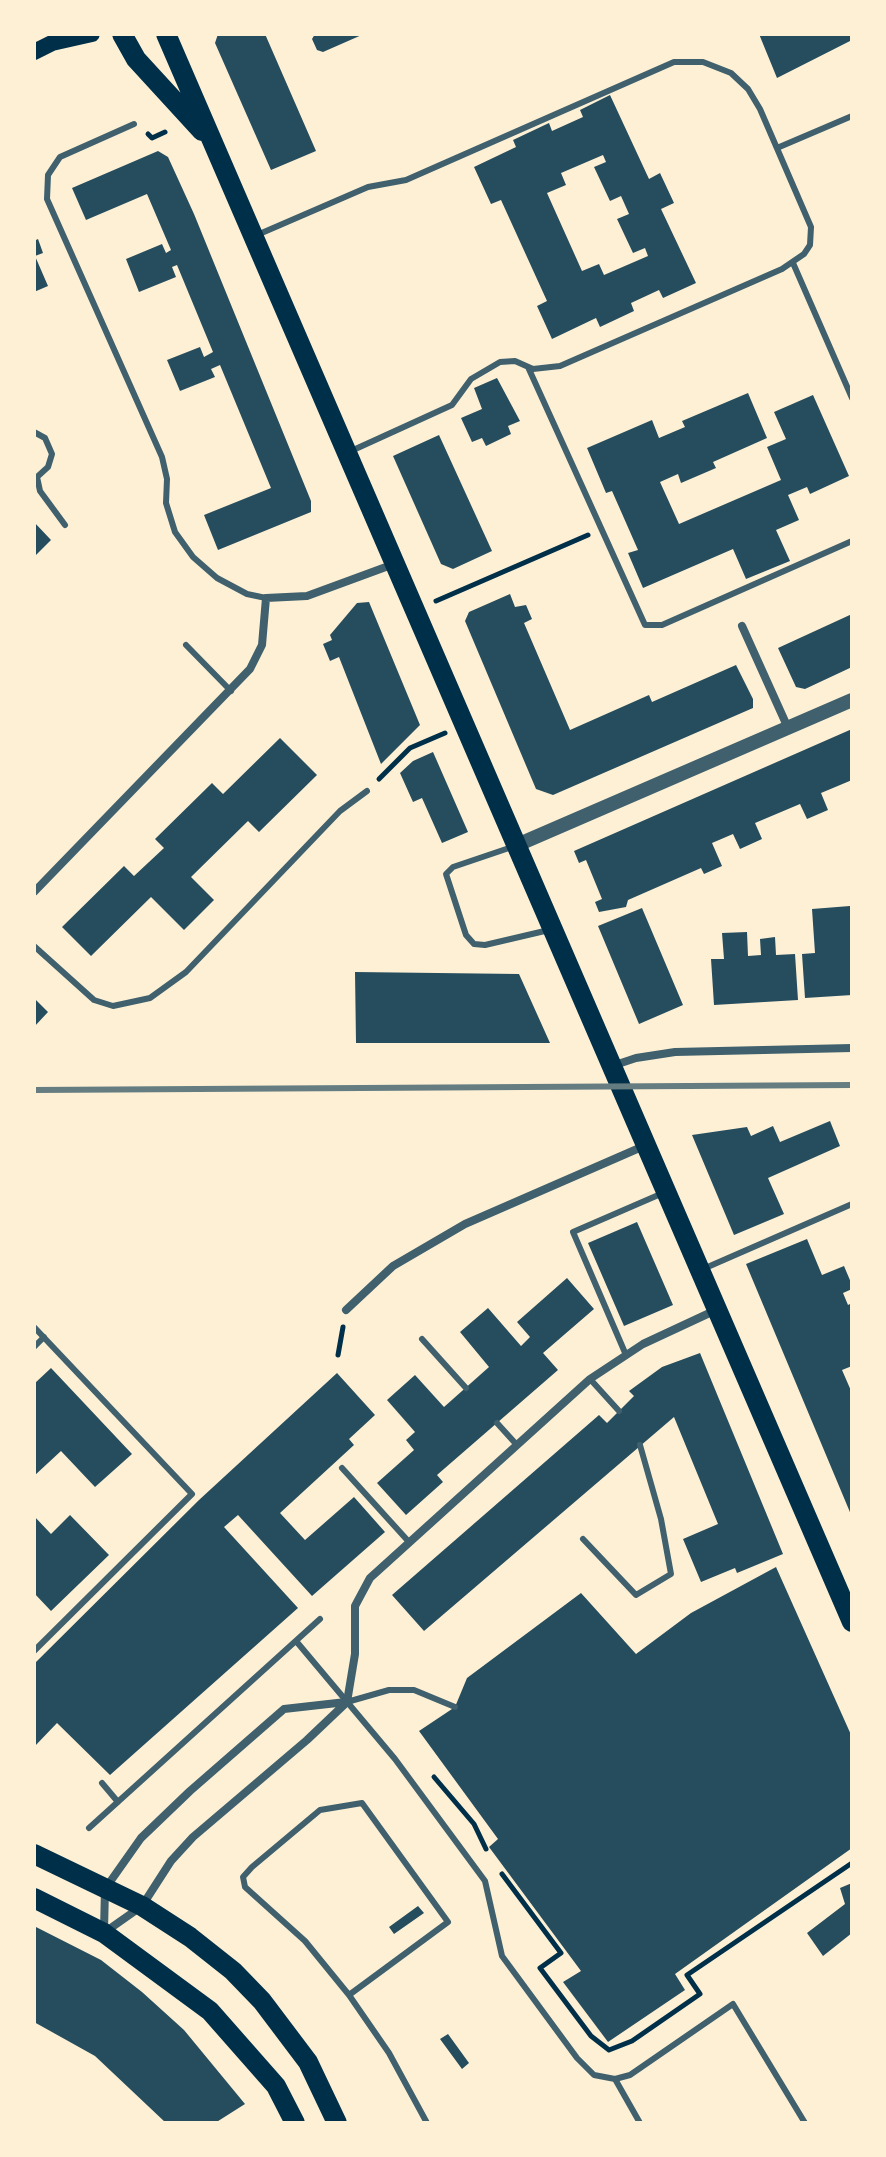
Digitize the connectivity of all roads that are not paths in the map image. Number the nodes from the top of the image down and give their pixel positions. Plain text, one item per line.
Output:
1 (92, 34) edge
2 (122, 34) edge
3 (166, 34) edge
4 (34, 52) edge
5 (852, 116) edge
6 (134, 124) dead end
7 (215, 146) junction
8 (777, 148) junction
9 (253, 236) junction
10 (793, 263) junction
11 (528, 367) junction
12 (852, 398) edge
13 (34, 432) edge
14 (347, 453) junction
15 (36, 477) edge
16 (65, 525) dead end
17 (852, 541) edge
18 (395, 563) junction
19 (266, 598) junction
20 (742, 626) dead end
21 (186, 645) dead end
22 (232, 691) junction
23 (852, 700) edge
24 (788, 728) junction
25 (367, 791) road end
26 (517, 845) junction
27 (34, 892) edge
28 (553, 930) junction
29 (34, 946) edge
30 (852, 1048) edge
31 (612, 1066) junction
32 (643, 1139) junction
33 (666, 1191) junction
34 (852, 1204) edge
35 (700, 1270) junction
36 (717, 1309) junction
37 (346, 1310) road end
38 (34, 1327) edge
39 (44, 1337) junction
40 (422, 1339) dead end
41 (34, 1347) edge
42 (626, 1355) junction
43 (590, 1379) junction
44 (466, 1388) dead end
45 (619, 1411) dead end
46 (497, 1423) dead end
47 (516, 1444) junction
48 (640, 1445) dead end
49 (342, 1468) dead end
50 (583, 1539) dead end
51 (409, 1542) junction
52 (320, 1619) dead end
53 (852, 1622) edge
54 (296, 1641) junction
55 (34, 1651) edge
56 (347, 1702) junction
57 (455, 1707) dead end
58 (102, 1783) dead end
59 (118, 1802) junction
60 (89, 1828) dead end
61 (34, 1854) edge
62 (105, 1889) junction
63 (34, 1898) edge
64 (142, 1906) junction
65 (104, 1933) junction
66 (349, 1995) junction
67 (615, 2079) junction
68 (295, 2123) edge
69 (337, 2123) edge
70 (427, 2123) edge
71 (640, 2123) edge
72 (805, 2123) edge

1 - 4 main road
2 - 7 main road
3 - 7 main road
5 - 8 lane
6 - 19 lane
7 - 9 main road
8 - 9 lane
8 - 10 lane
9 - 14 main road
10 - 11 lane
10 - 12 lane
11 - 14 lane
11 - 17 lane
13 - 15 lane
14 - 18 main road
15 - 16 lane
18 - 19 street
18 - 26 main road
19 - 22 street
20 - 24 street
21 - 22 lane
22 - 27 street
23 - 24 street
24 - 26 street
25 - 29 lane
26 - 28 main road
26 - 28 lane
28 - 31 main road
30 - 31 street
31 - 32 main road
32 - 33 main road
32 - 37 street
33 - 35 main road
33 - 42 lane
34 - 35 lane
35 - 36 main road
36 - 42 street
36 - 53 main road
38 - 39 lane
39 - 41 lane
39 - 55 lane
40 - 44 lane
42 - 43 street
43 - 45 lane
43 - 47 street
46 - 47 lane
47 - 51 street
48 - 50 lane
49 - 51 lane
51 - 56 street
52 - 54 lane
54 - 56 lane
54 - 59 lane
56 - 57 lane
56 - 62 street
56 - 64 street
56 - 67 lane
58 - 59 lane
59 - 60 lane
61 - 62 main road
62 - 64 main road
62 - 65 street
63 - 65 main road
64 - 65 street
64 - 69 main road
65 - 68 main road
66 - 66 lane
66 - 70 lane
67 - 71 lane
67 - 72 lane

